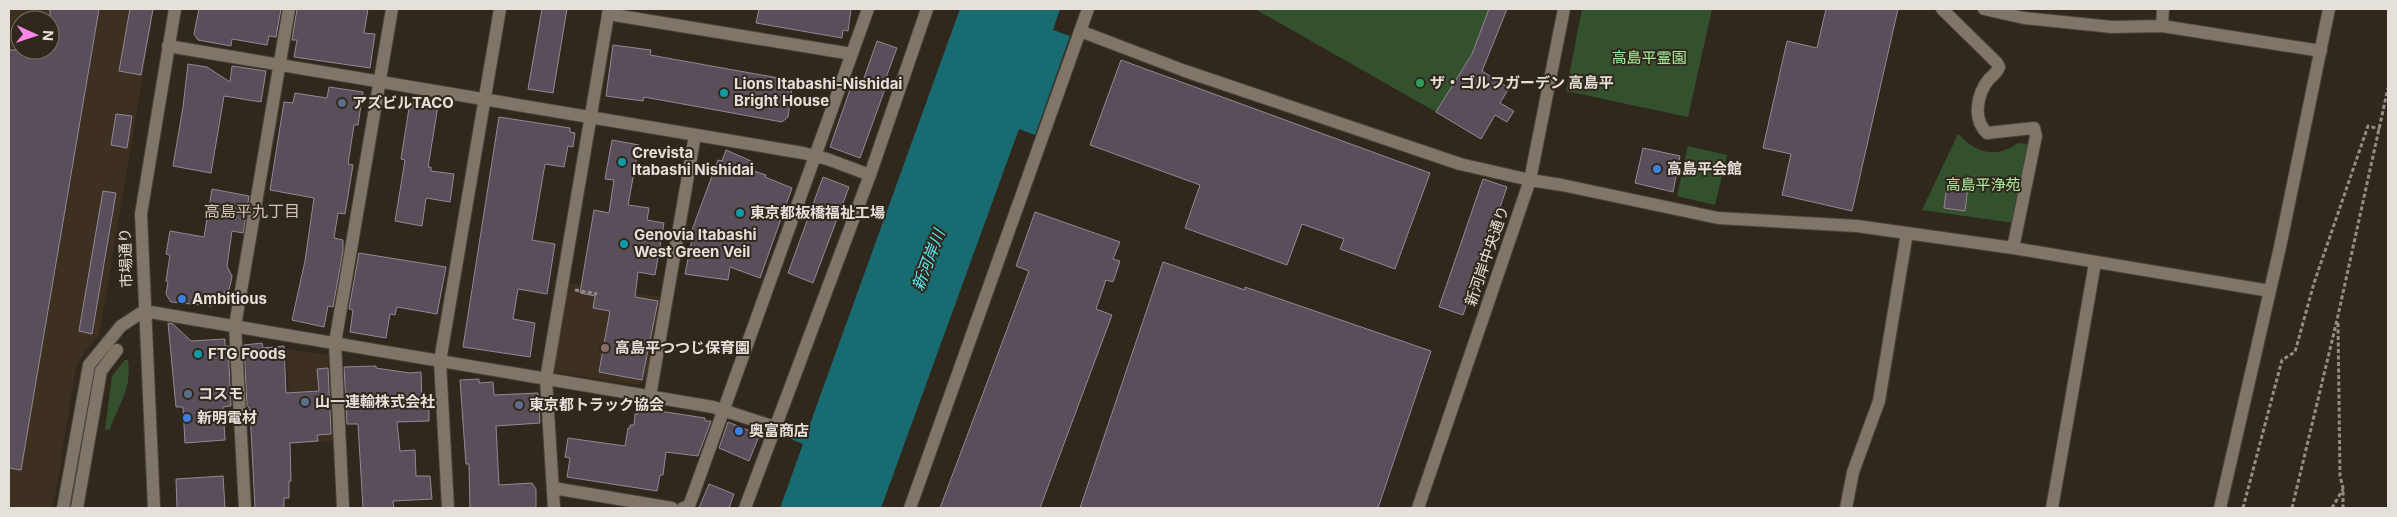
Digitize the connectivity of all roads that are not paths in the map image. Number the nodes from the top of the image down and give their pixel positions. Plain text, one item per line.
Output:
1 (175, 9) edge
2 (289, 9) edge
3 (392, 9) edge
4 (500, 9) edge
5 (868, 9) edge
6 (927, 9) edge
7 (1088, 9) edge
8 (1564, 9) edge
9 (1942, 9) edge
10 (1984, 9) edge
11 (2163, 9) edge
12 (2330, 9) edge
13 (609, 11) edge
14 (2162, 26) junction
15 (1080, 31) junction
16 (168, 46) junction
17 (2321, 52) junction
18 (852, 54) junction
19 (280, 64) junction
20 (380, 81) junction
21 (485, 99) junction
22 (591, 117) junction
23 (695, 135) junction
24 (816, 156) junction
25 (870, 175) junction
26 (1530, 180) junction
27 (1907, 233) junction
28 (2013, 248) junction
29 (2095, 263) junction
30 (2270, 291) junction
31 (144, 311) junction
32 (235, 326) junction
33 (334, 343) junction
34 (117, 350) dead end
35 (440, 361) junction
36 (546, 379) junction
37 (650, 396) junction
38 (725, 410) junction
39 (775, 427) junction
40 (553, 488) junction
41 (63, 508) edge
42 (77, 508) edge
43 (154, 508) edge
44 (245, 508) edge
45 (343, 508) edge
46 (448, 508) edge
47 (554, 508) edge
48 (672, 508) edge
49 (683, 508) edge
50 (745, 508) edge
51 (910, 508) edge
52 (1418, 508) edge
53 (1846, 508) edge
54 (2052, 508) edge
55 (2220, 508) edge

1 - 16 street, 市場通り
2 - 19 street
3 - 20 street
4 - 21 street
5 - 18 street
6 - 25 street
7 - 15 street
8 - 26 street, 新河岸中央通り
9 - 28 street
10 - 14 street
11 - 14 street
12 - 17 street
13 - 18 street
13 - 22 street
14 - 17 street
15 - 26 street
15 - 51 street
16 - 19 street
16 - 31 street, 市場通り
17 - 30 street
18 - 24 street
19 - 20 street
19 - 32 street
20 - 21 street
20 - 33 street
21 - 22 street
21 - 35 street
22 - 23 street
22 - 36 street
23 - 24 street
23 - 37 street
24 - 25 street
24 - 38 street
25 - 39 street
26 - 27 street
26 - 52 street, 新河岸中央通り
27 - 28 street
27 - 53 street
28 - 29 street
29 - 30 street
29 - 54 street
30 - 55 street
31 - 32 street
31 - 41 street
31 - 43 street, 市場通り
32 - 33 street
32 - 44 street
33 - 35 street
33 - 45 street
34 - 42 street
35 - 36 street
35 - 46 street
36 - 37 street
36 - 40 street
37 - 38 street
38 - 39 street
38 - 49 street
39 - 50 street
40 - 47 street
40 - 48 street

